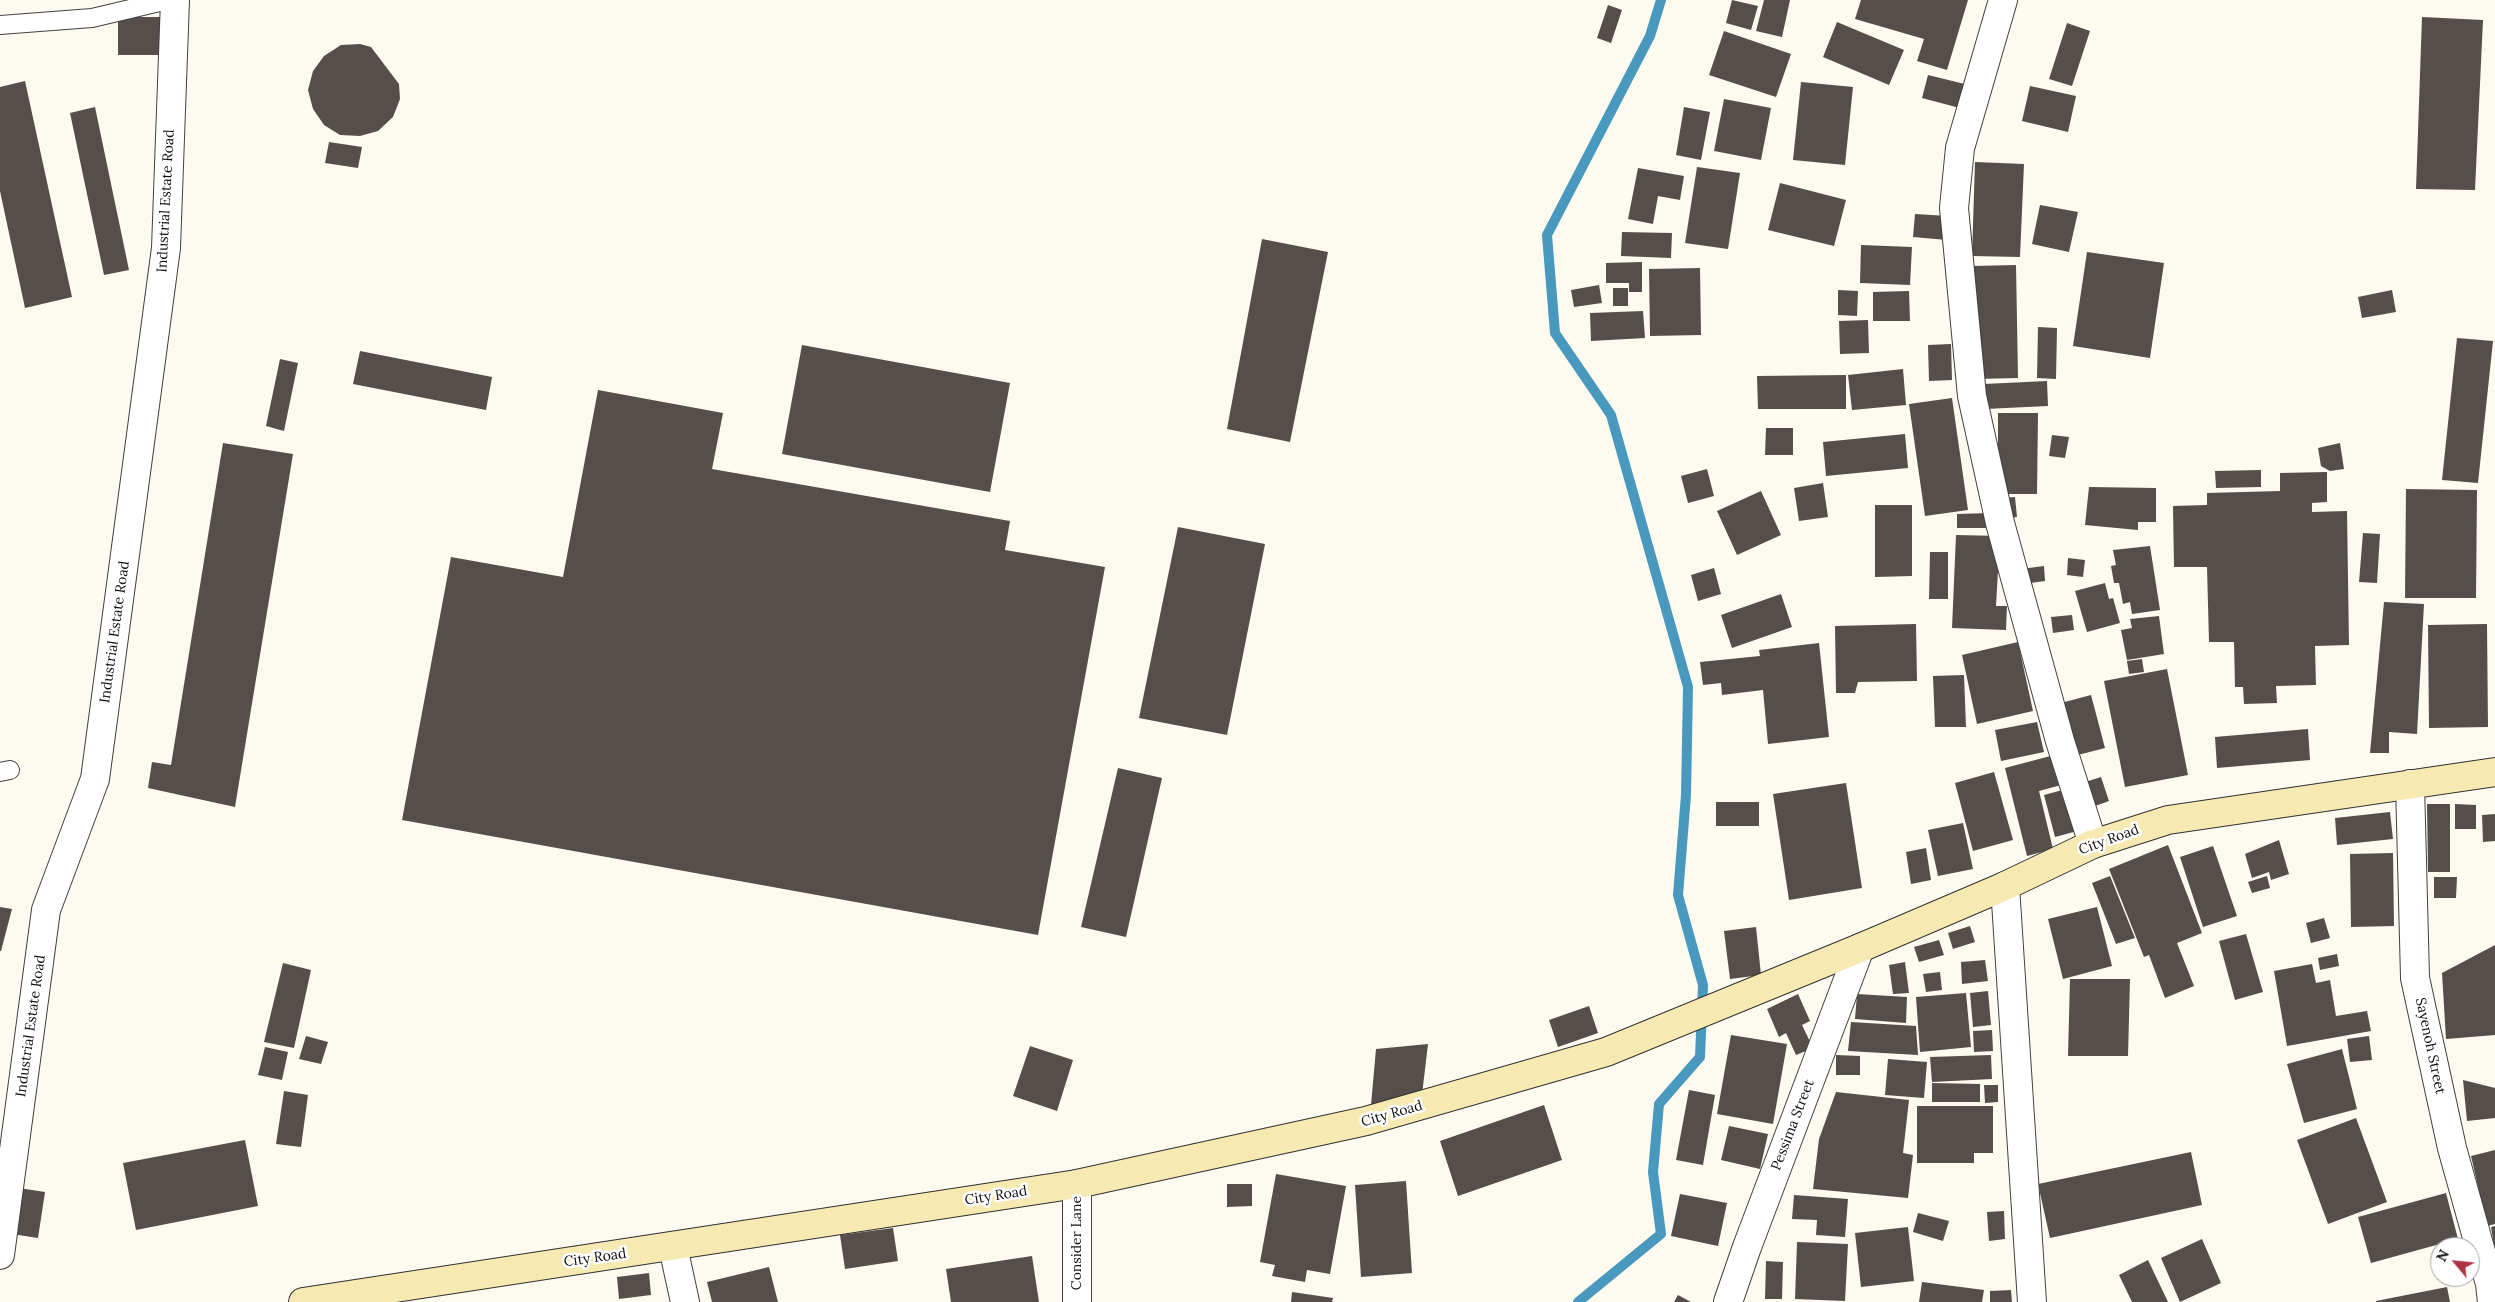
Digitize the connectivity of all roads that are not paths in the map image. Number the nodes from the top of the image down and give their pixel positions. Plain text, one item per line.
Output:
1 (168, 0) edge
2 (175, 0) edge
3 (2003, 0) edge
4 (0, 25) edge
5 (2495, 772) edge
6 (2410, 784) junction
7 (2094, 844) junction
8 (2005, 886) junction
9 (1860, 948) junction
10 (1077, 1184) junction
11 (673, 1247) junction
12 (0, 1255) edge
13 (303, 1302) edge
14 (685, 1302) edge
15 (1077, 1302) edge
16 (1728, 1302) edge
17 (2032, 1302) edge
18 (2492, 1302) edge

1 - 4 lane
2 - 12 street, Industrial Estate Road
3 - 7 street
5 - 6 main road, City Road
6 - 7 main road, City Road
6 - 18 street, Sayenoh Street
7 - 8 main road, City Road
8 - 9 main road, City Road
8 - 17 street
9 - 10 main road, City Road
9 - 16 street, Pessima Street
10 - 11 main road, City Road
10 - 15 street, Consider Lane
11 - 13 main road, City Road
11 - 14 street

